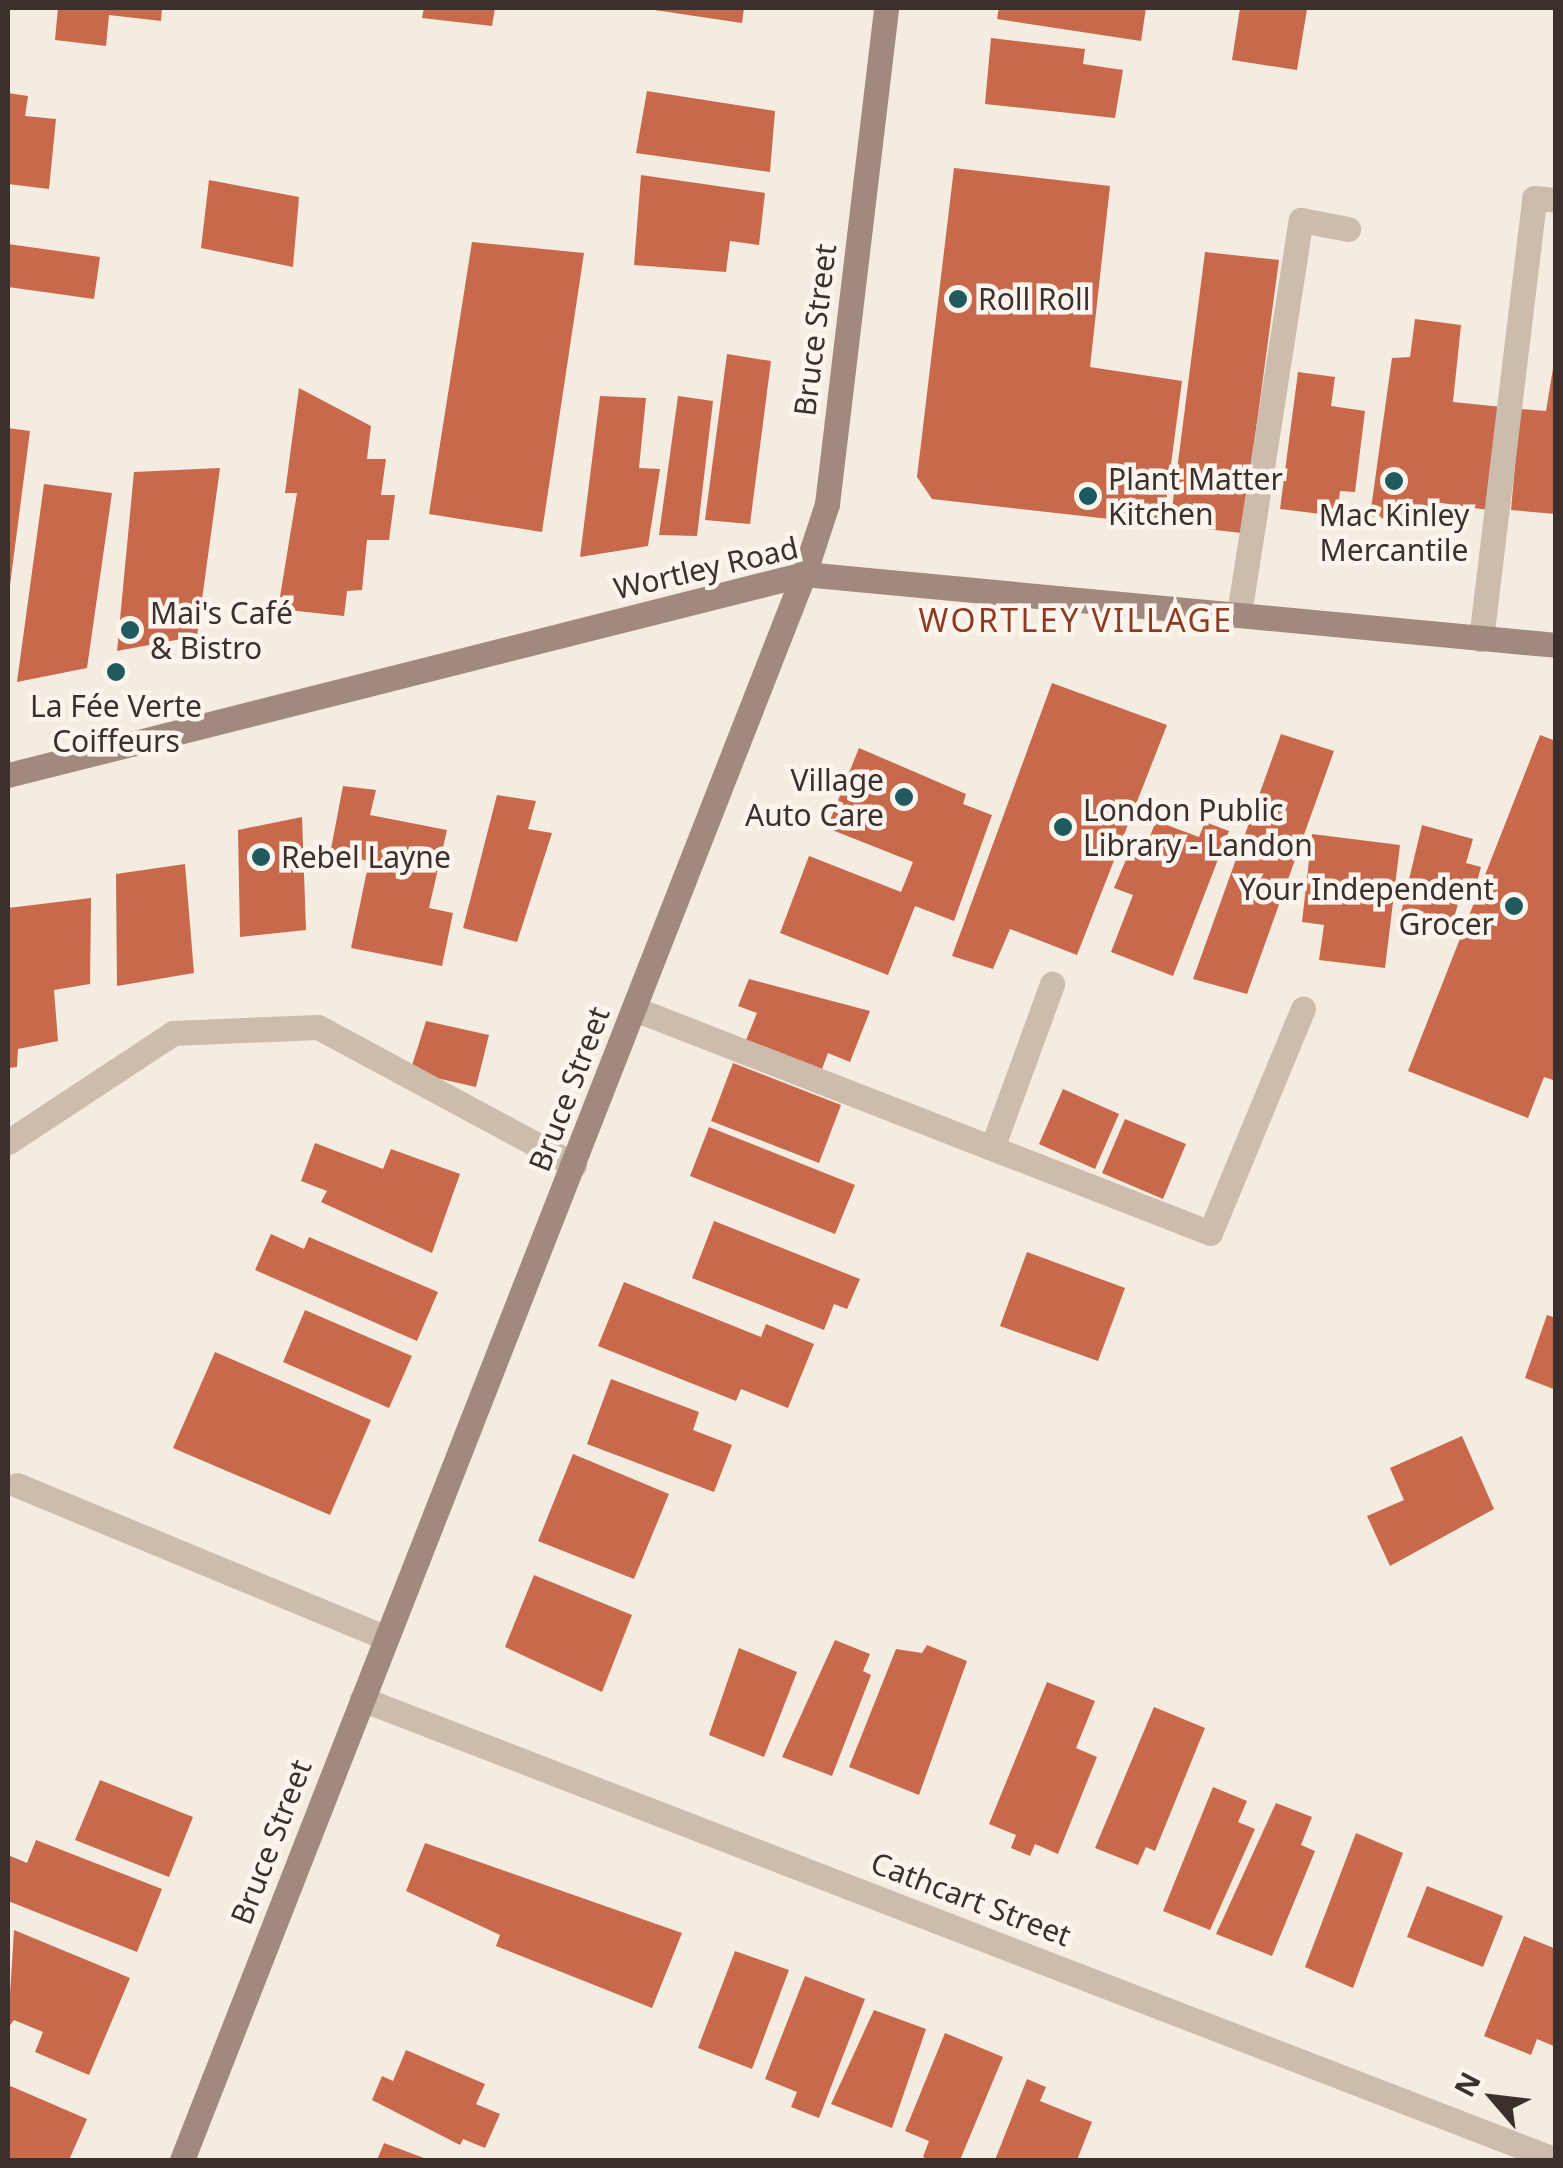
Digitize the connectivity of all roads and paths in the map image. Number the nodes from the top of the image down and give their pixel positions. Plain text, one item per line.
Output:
1 (886, 8) edge
2 (1556, 200) edge
3 (1348, 229) dead end
4 (804, 574) junction
5 (1239, 614) junction
6 (1481, 638) junction
7 (1556, 645) edge
8 (8, 775) edge
9 (1052, 984) dead end
10 (1304, 1008) dead end
11 (635, 1009) junction
12 (8, 1142) edge
13 (992, 1148) junction
14 (574, 1166) junction
15 (17, 1485) dead end
16 (387, 1638) junction
17 (362, 1699) junction
18 (182, 2160) edge
19 (1556, 2160) edge

1 - 4 street, Bruce Street
2 - 6 street
3 - 5 street
4 - 5 street, Wortley Road
4 - 8 street, Wortley Road
4 - 11 street, Bruce Street
5 - 6 street, Wortley Road
6 - 7 street, Wortley Road
9 - 13 street
10 - 13 street
11 - 13 street
11 - 14 street, Bruce Street
12 - 14 street
14 - 16 street, Bruce Street
15 - 16 street
16 - 17 street, Bruce Street
17 - 18 street, Bruce Street
17 - 19 street, Cathcart Street

